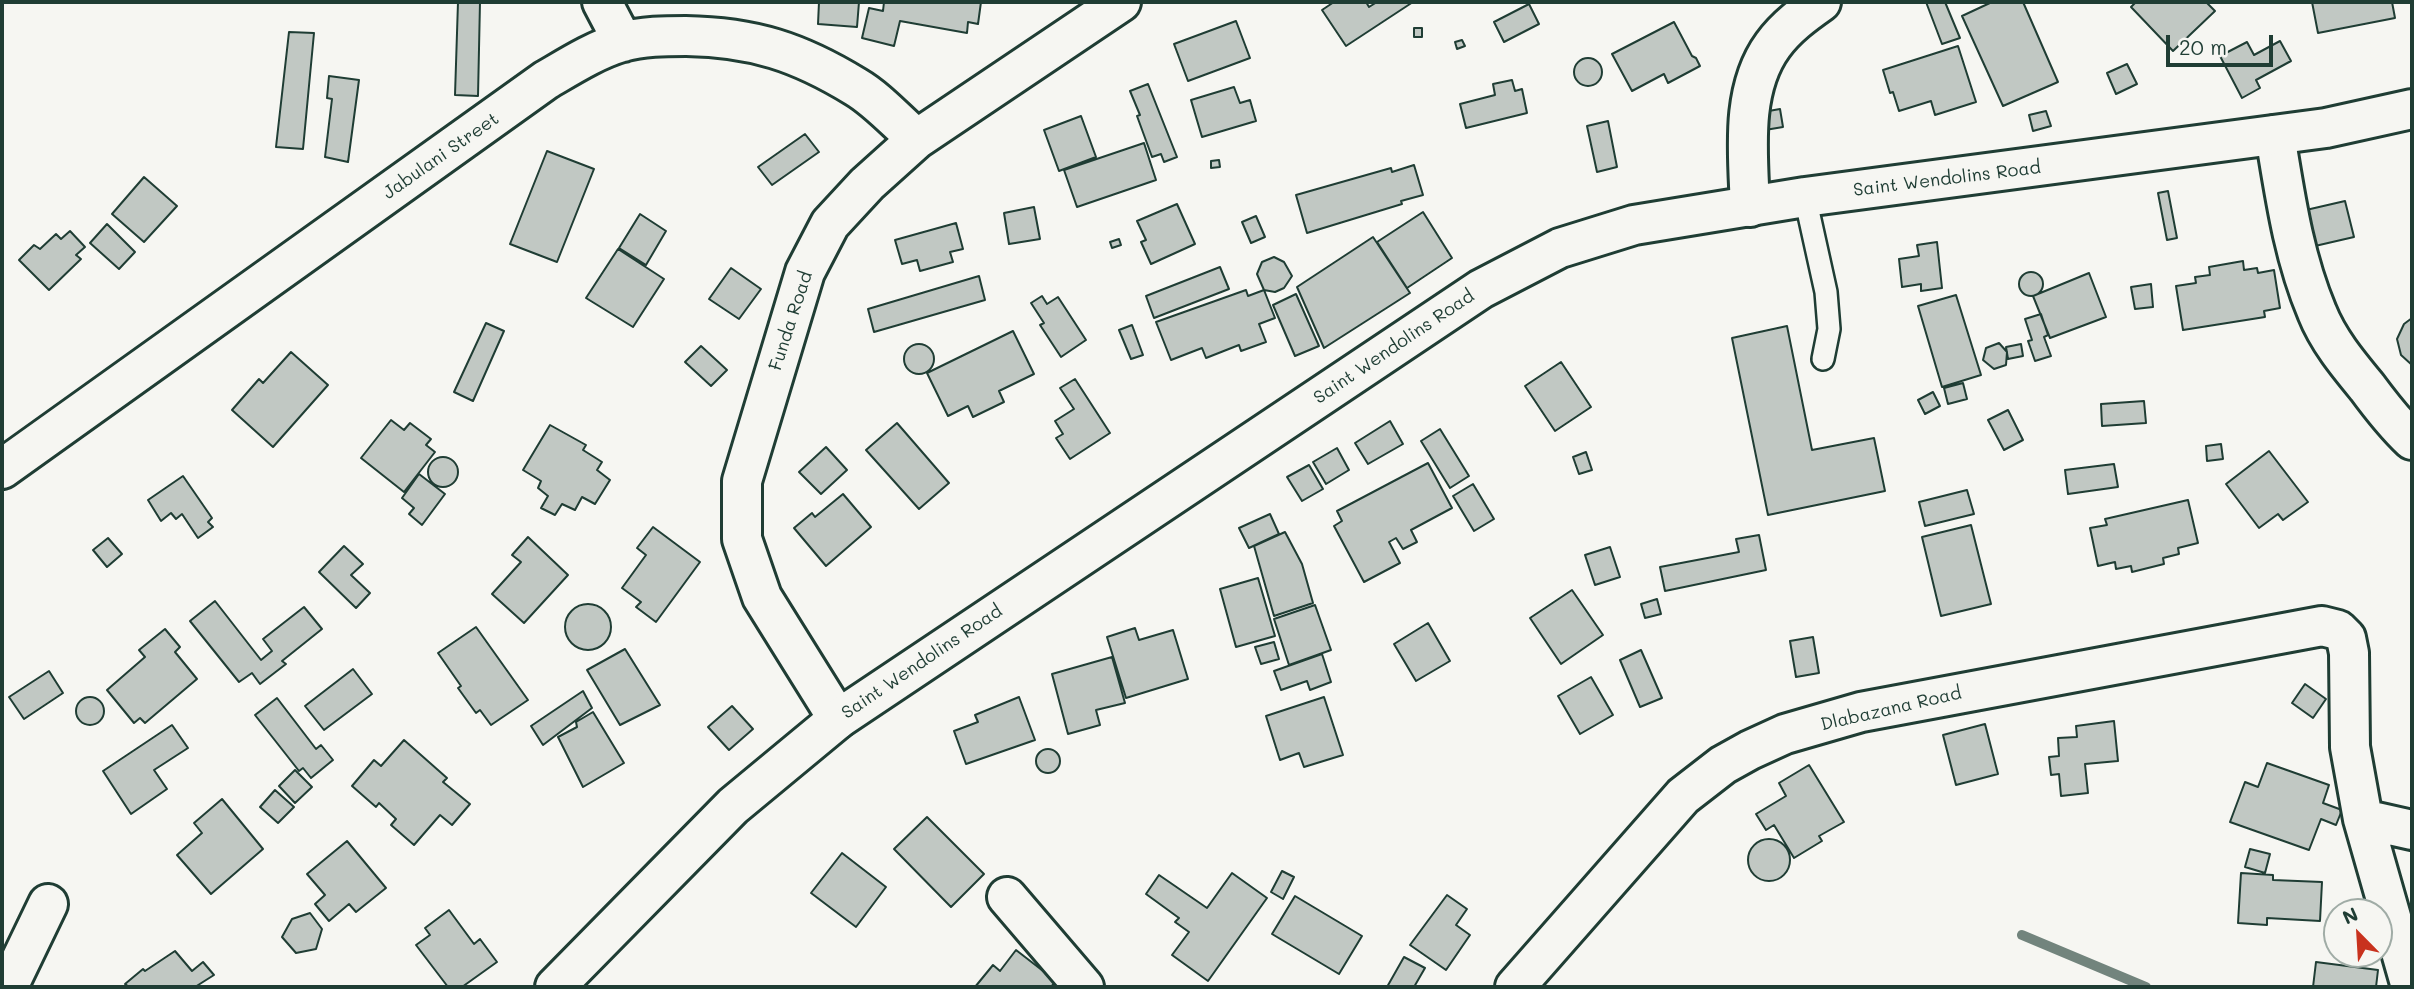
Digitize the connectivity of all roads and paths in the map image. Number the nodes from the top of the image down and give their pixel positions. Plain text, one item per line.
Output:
1 (602, 2) edge
2 (1121, 2) edge
3 (1821, 2) edge
4 (623, 42) junction
5 (2412, 109) edge
6 (2276, 135) junction
7 (916, 139) junction
8 (1805, 197) junction
9 (1750, 207) junction
10 (1823, 359) dead end
11 (2412, 440) edge
12 (2, 469) edge
13 (838, 719) junction
14 (2363, 819) junction
15 (2412, 830) edge
16 (1007, 897) dead end
17 (48, 904) dead end
18 (8, 987) edge
19 (555, 987) edge
20 (1084, 987) edge
21 (1515, 987) edge
22 (2412, 987) edge

1 - 4 street
2 - 7 street, Funda Road
3 - 9 street
4 - 7 street, Jabulani Street
4 - 12 street, Jabulani Street
5 - 6 street, Saint Wendolins Road
6 - 8 street, Saint Wendolins Road
6 - 11 street
7 - 13 street, Funda Road
8 - 9 street, Saint Wendolins Road
8 - 10 lane
9 - 13 street, Saint Wendolins Road
13 - 19 street, Saint Wendolins Road
14 - 15 street
14 - 21 street, Dlabazana Road
14 - 22 street
16 - 20 street
17 - 18 street

